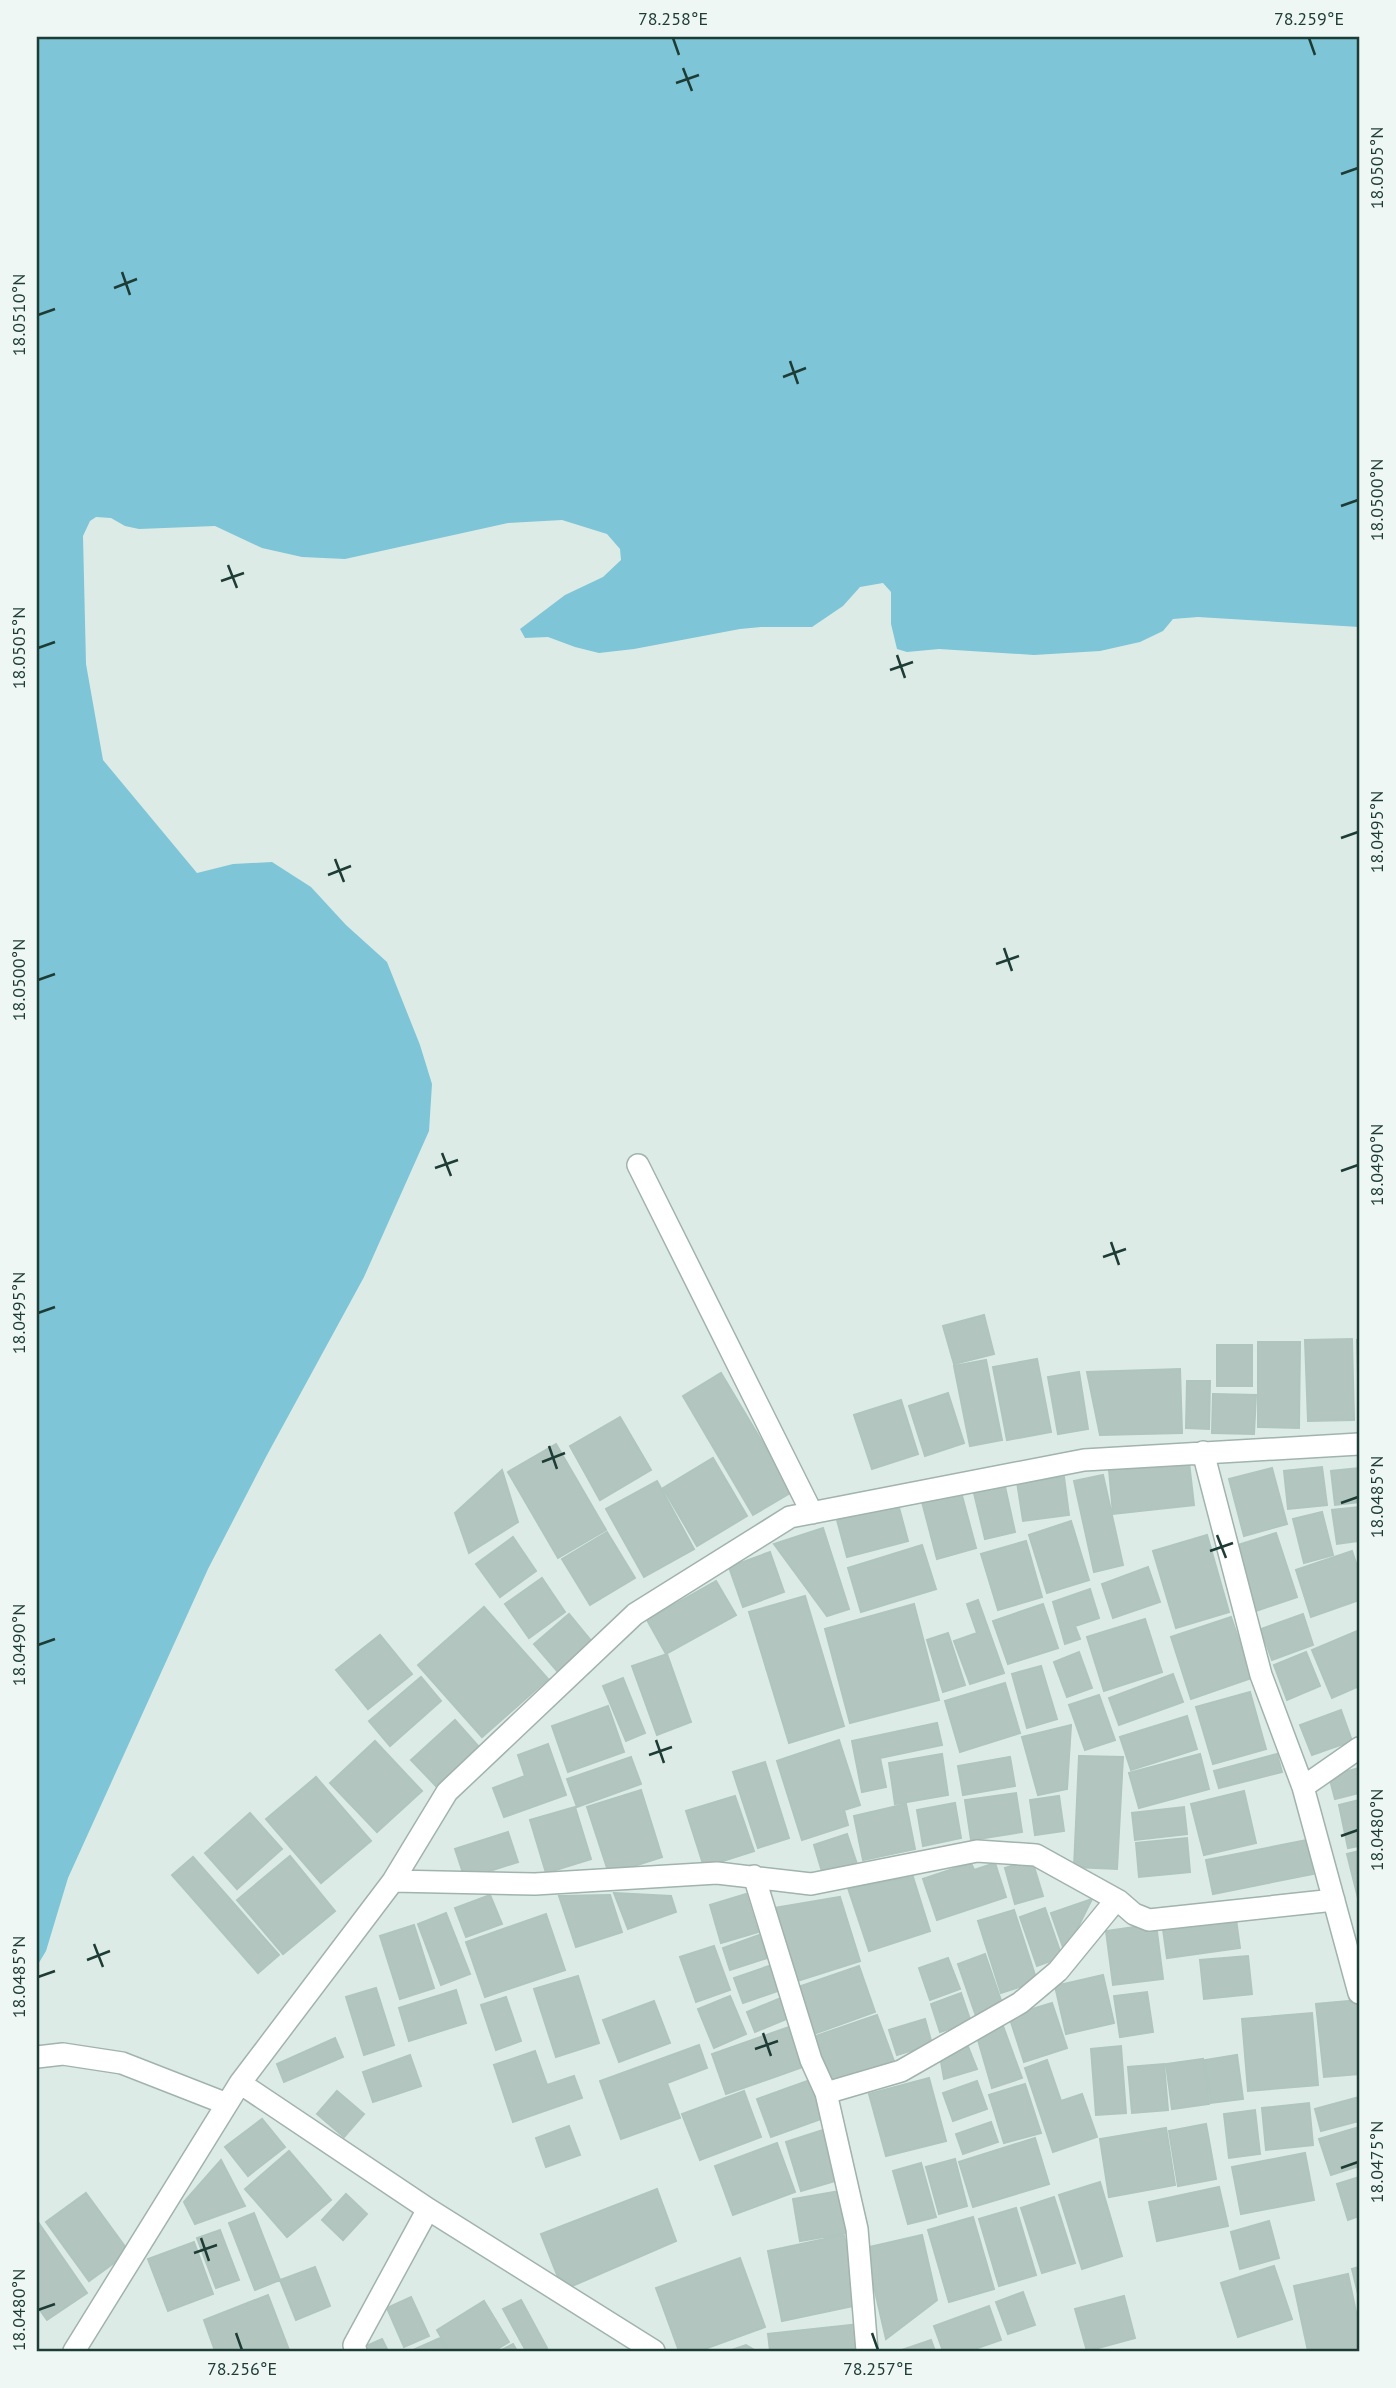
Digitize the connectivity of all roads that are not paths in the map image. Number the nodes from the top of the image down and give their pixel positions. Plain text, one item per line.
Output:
1 (638, 1165) dead end
2 (1359, 1444) edge
3 (1203, 1452) junction
4 (812, 1513) junction
5 (1359, 1748) edge
6 (1303, 1787) junction
7 (754, 1876) junction
8 (393, 1881) junction
9 (1334, 1899) junction
10 (1116, 1900) junction
11 (1359, 1993) edge
12 (37, 2057) edge
13 (240, 2083) junction
14 (826, 2093) junction
15 (227, 2104) junction
16 (428, 2208) junction
17 (74, 2351) edge
18 (356, 2351) edge
19 (654, 2351) edge
20 (867, 2351) edge

1 - 4 street
2 - 3 street
3 - 4 street
3 - 6 street
4 - 8 street
5 - 6 street
6 - 9 street
7 - 8 street
7 - 10 street
7 - 14 street
8 - 13 street
9 - 10 street
9 - 11 street
10 - 14 street
12 - 15 street
13 - 15 street
13 - 16 street
14 - 20 street
15 - 17 street
16 - 18 street
16 - 19 street

